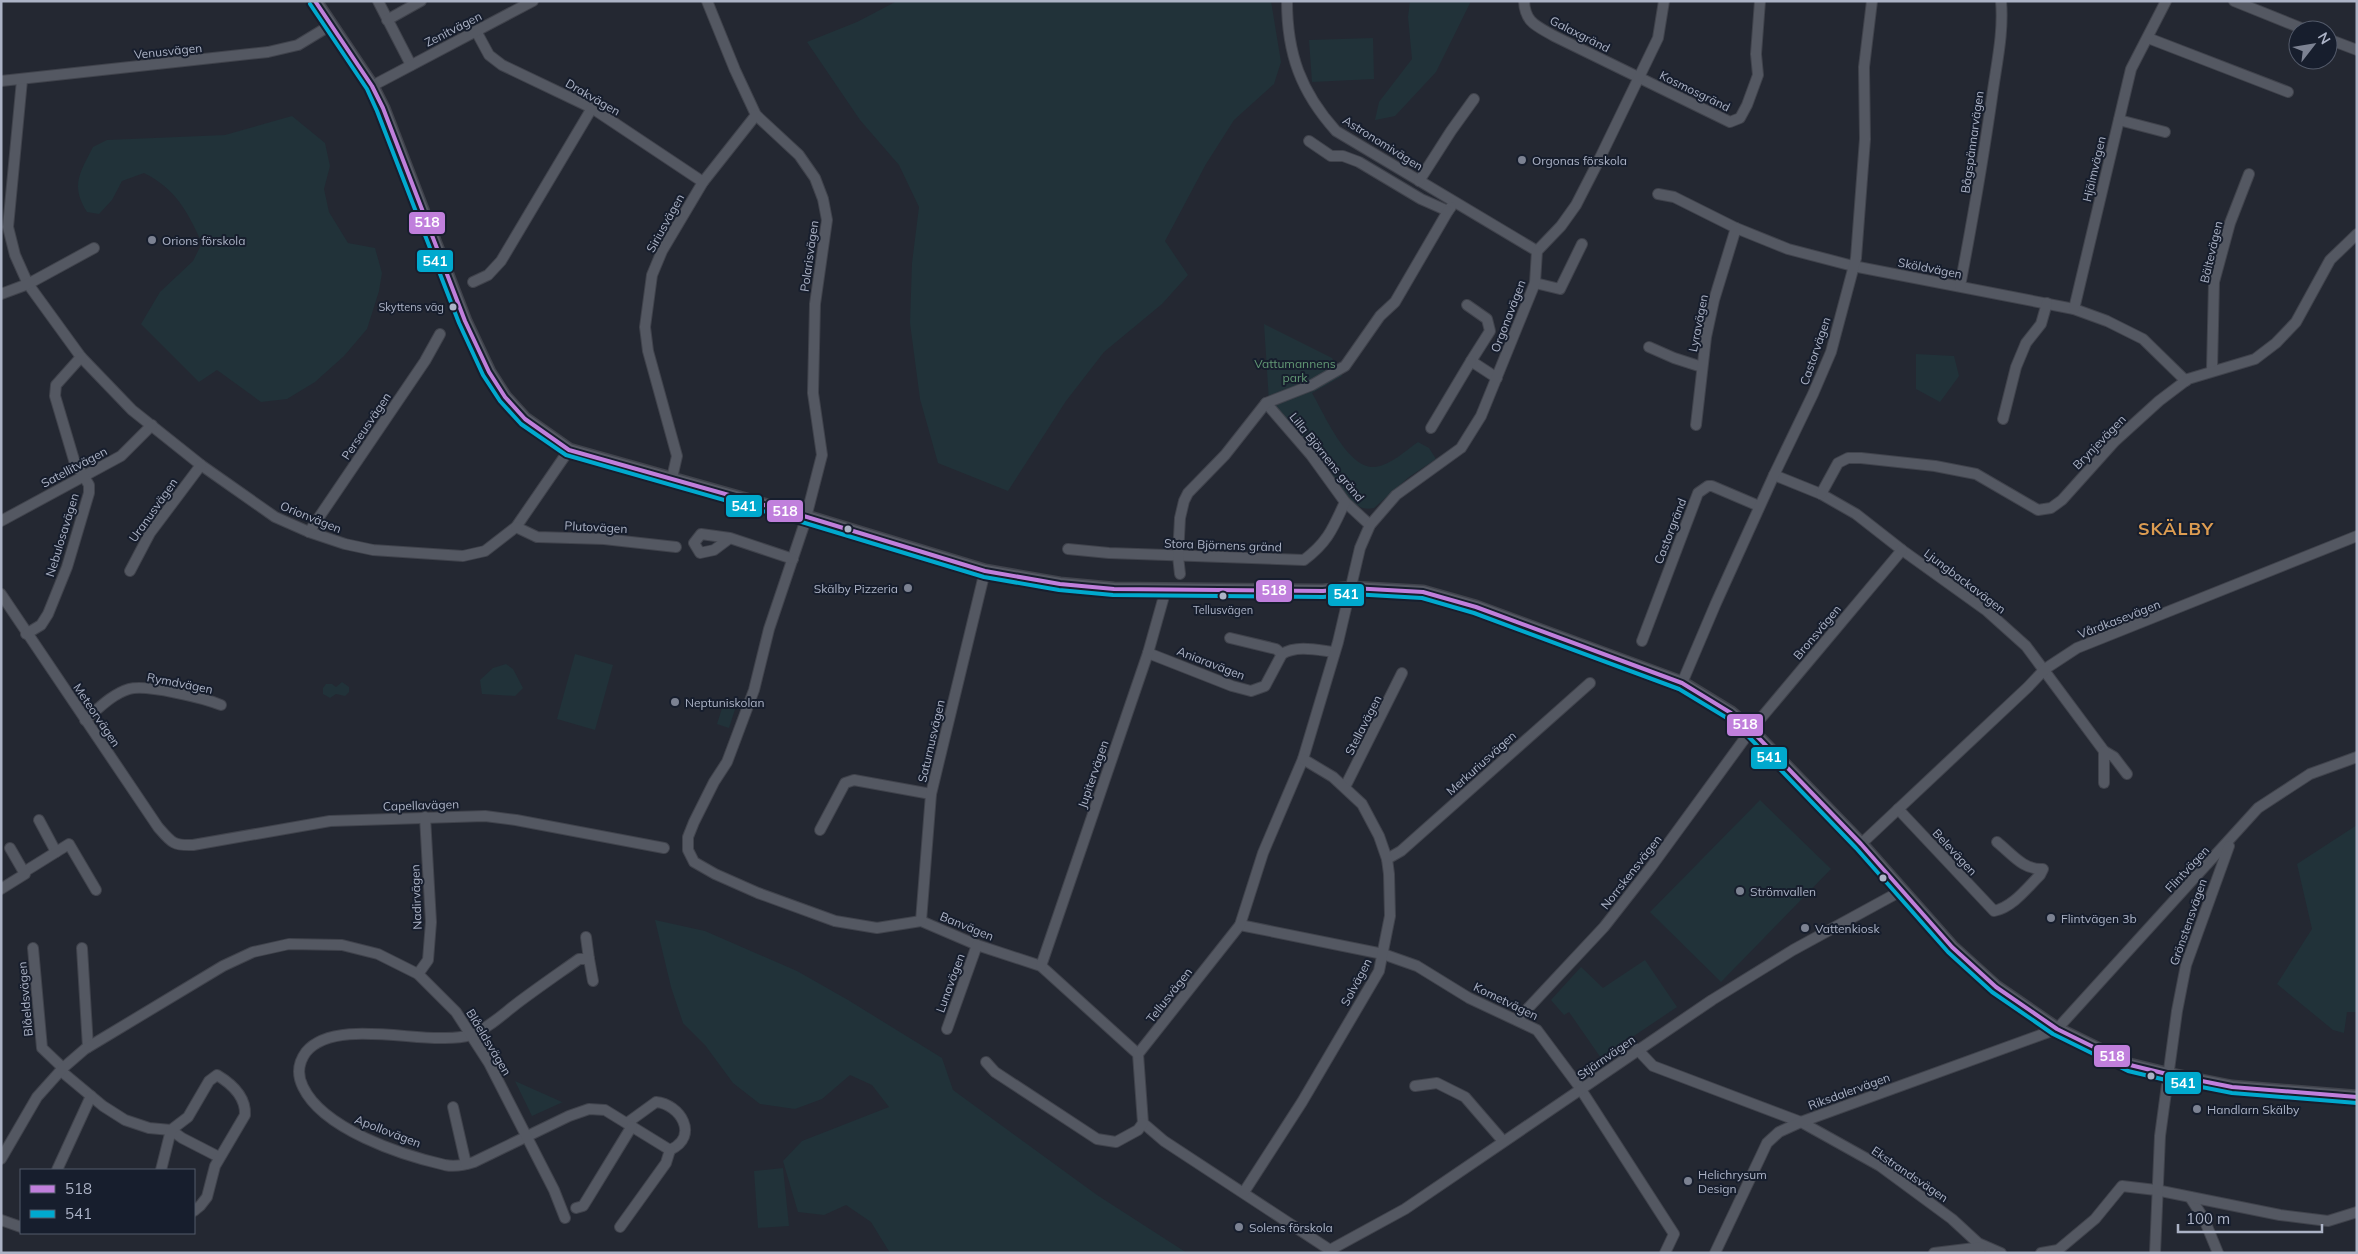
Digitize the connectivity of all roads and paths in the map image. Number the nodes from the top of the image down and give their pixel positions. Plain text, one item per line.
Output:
1 (315, 1) edge
2 (378, 1) edge
3 (421, 1) edge
4 (533, 1) edge
5 (707, 1) edge
6 (1287, 1) edge
7 (1524, 1) edge
8 (1664, 1) edge
9 (1760, 1) edge
10 (1872, 1) edge
11 (2001, 1) edge
12 (2166, 1) edge
13 (2234, 1) edge
14 (387, 20) junction
15 (2288, 23) edge
16 (331, 25) junction
17 (476, 31) junction
18 (2148, 38) junction
19 (2338, 43) edge
20 (2357, 50) edge
21 (411, 65) junction
22 (1638, 76) junction
23 (22, 80) junction
24 (1, 81) edge
25 (372, 86) junction
26 (2288, 92) dead end
27 (1474, 99) dead end
28 (592, 108) junction
29 (756, 115) junction
30 (2119, 120) junction
31 (2165, 132) dead end
32 (1309, 141) dead end
33 (2249, 174) dead end
34 (1419, 181) junction
35 (703, 182) junction
36 (1658, 194) dead end
37 (1451, 206) junction
38 (1736, 228) junction
39 (2357, 234) edge
40 (1582, 244) dead end
41 (94, 248) dead end
42 (1537, 250) junction
43 (1853, 266) junction
44 (473, 282) dead end
45 (1536, 283) junction
46 (28, 284) junction
47 (1960, 286) junction
48 (1, 294) edge
49 (2047, 303) junction
50 (1467, 305) dead end
51 (2074, 309) junction
52 (440, 334) dead end
53 (1648, 347) dead end
54 (81, 357) junction
55 (1472, 361) junction
56 (1702, 367) junction
57 (2212, 370) junction
58 (1497, 378) junction
59 (2186, 381) junction
60 (1266, 403) junction
61 (2003, 419) dead end
62 (1696, 425) dead end
63 (152, 426) junction
64 (1431, 428) dead end
65 (568, 450) junction
66 (201, 465) junction
67 (1774, 475) junction
68 (83, 476) junction
69 (672, 478) junction
70 (1821, 494) junction
71 (1345, 502) junction
72 (1759, 506) junction
73 (807, 517) junction
74 (1, 521) edge
75 (1370, 525) junction
76 (516, 527) junction
77 (309, 532) junction
78 (2357, 536) edge
79 (730, 538) dead end
80 (676, 547) dead end
81 (1068, 549) dead end
82 (1902, 550) junction
83 (1178, 556) junction
84 (793, 559) junction
85 (130, 571) dead end
86 (985, 571) junction
87 (1180, 574) dead end
88 (1352, 588) junction
89 (1166, 589) junction
90 (1, 594) edge
91 (26, 634) junction
92 (1230, 638) dead end
93 (1642, 641) dead end
94 (1148, 652) junction
95 (1334, 652) junction
96 (1282, 654) junction
97 (2045, 669) junction
98 (1402, 674) dead end
99 (1590, 683) dead end
100 (1682, 683) junction
101 (220, 705) dead end
102 (85, 720) junction
103 (1751, 730) junction
104 (2100, 755) junction
105 (2357, 757) edge
106 (1303, 759) junction
107 (2128, 774) dead end
108 (2104, 783) dead end
109 (1345, 787) junction
110 (931, 794) junction
111 (1898, 809) junction
112 (424, 816) junction
113 (39, 820) dead end
114 (820, 830) dead end
115 (2231, 840) junction
116 (1998, 842) dead end
117 (1860, 844) junction
118 (178, 846) joint
119 (10, 848) dead end
120 (664, 848) dead end
121 (56, 852) junction
122 (1387, 859) junction
123 (694, 862) joint
124 (24, 872) junction
125 (1, 889) edge
126 (96, 890) dead end
127 (1901, 890) junction
128 (922, 921) junction
129 (1240, 925) junction
130 (586, 937) dead end
131 (978, 944) junction
132 (33, 948) dead end
133 (82, 948) dead end
134 (1383, 954) junction
135 (589, 960) junction
136 (1041, 966) junction
137 (418, 974) junction
138 (593, 982) dead end
139 (1517, 1020) junction
140 (947, 1029) dead end
141 (2057, 1029) junction
142 (471, 1035) junction
143 (88, 1047) junction
144 (1637, 1049) junction
145 (1138, 1054) junction
146 (986, 1062) dead end
147 (62, 1069) junction
148 (2167, 1074) junction
149 (1415, 1086) dead end
150 (1581, 1090) junction
151 (91, 1096) junction
152 (2357, 1097) edge
153 (453, 1107) dead end
154 (1801, 1122) junction
155 (1143, 1124) junction
156 (629, 1125) junction
157 (171, 1130) junction
158 (527, 1138) junction
159 (1504, 1141) junction
160 (670, 1150) junction
161 (219, 1157) junction
162 (1, 1159) edge
163 (466, 1164) junction
164 (57, 1169) edge
165 (161, 1169) edge
166 (2156, 1190) junction
167 (1244, 1192) junction
168 (2190, 1196) junction
169 (576, 1208) dead end
170 (195, 1210) edge
171 (2357, 1212) edge
172 (565, 1218) dead end
173 (1, 1220) edge
174 (20, 1226) edge
175 (620, 1226) dead end
176 (1983, 1249) edge
177 (1330, 1251) edge
178 (1665, 1253) edge
179 (1716, 1253) edge
180 (1934, 1253) edge
181 (2001, 1253) edge
182 (2041, 1253) edge
183 (2155, 1253) edge
184 (2218, 1253) edge

1 - 16 street
2 - 14 street
3 - 14 street
4 - 17 street, Zenitvägen
5 - 29 street, Polarisvägen
6 - 34 street, Astronomivägen
7 - 22 street, Galaxgränd
8 - 22 street
9 - 22 street, Kosmosgränd
10 - 43 street, Castorvägen
11 - 47 street, Bågspännarvägen
12 - 18 street, Hjälmvägen
13 - 15 street
14 - 21 street
16 - 23 street, Venusvägen
16 - 25 street
17 - 21 street, Zenitvägen
17 - 28 street, Drakvägen
18 - 26 street
18 - 30 street, Hjälmvägen
19 - 20 street
21 - 25 street, Zenitvägen
22 - 42 street
23 - 24 street, Venusvägen
23 - 46 street, Orionvägen
25 - 65 street
27 - 34 street
28 - 35 street, Drakvägen
28 - 44 street
29 - 35 street, Siriusvägen
29 - 73 street, Polarisvägen
30 - 31 street
30 - 51 street, Hjälmvägen
32 - 37 street
33 - 57 street, Bältevägen
34 - 37 street, Astronomivägen
35 - 69 street, Siriusvägen
36 - 38 street, Sköldvägen
37 - 42 street, Astronomivägen
37 - 60 street
38 - 43 street, Sköldvägen
38 - 56 street, Lyravägen
39 - 57 street, Brynjevägen
40 - 45 street
41 - 46 street
42 - 45 street, Orgonavägen
43 - 47 street, Sköldvägen
43 - 67 street, Castorvägen
45 - 58 street, Orgonavägen
46 - 48 street
46 - 54 street, Orionvägen
47 - 49 street, Sköldvägen
49 - 51 street, Sköldvägen
49 - 61 street
50 - 55 street
51 - 59 street, Sköldvägen
52 - 77 street, Perseusvägen
53 - 56 street
54 - 63 street, Orionvägen
54 - 68 street, Nebulosavägen
55 - 58 street
55 - 64 street
56 - 62 street, Lyravägen
57 - 59 street, Brynjevägen
58 - 75 street, Orgonavägen
59 - 70 street, Brynjevägen
60 - 71 street, Lilla Björnens gränd
60 - 83 street
63 - 66 street, Orionvägen
63 - 68 street, Satellitvägen
65 - 69 street
65 - 76 street, Orionvägen
66 - 77 street, Orionvägen
66 - 85 street, Uranusvägen
67 - 70 street, Ljungbackavägen
67 - 72 street, Castorvägen
68 - 74 street, Satellitvägen
68 - 91 street, Nebulosavägen
69 - 73 street
70 - 82 street, Ljungbackavägen
71 - 75 street, Lilla Björnens gränd
71 - 83 street, Stora Björnens gränd
72 - 93 street, Castorgränd
72 - 100 street, Castorvägen
73 - 84 street, Polarisvägen
73 - 86 street
75 - 88 street, Orgonavägen
76 - 77 street, Orionvägen
76 - 80 street, Plutovägen
78 - 97 street, Vårdkasevägen
79 - 84 street
81 - 83 street, Stora Björnens gränd
82 - 97 street, Ljungbackavägen
82 - 103 street, Bronsvägen
83 - 87 street
84 - 123 street, Polarisvägen
86 - 89 street
86 - 110 street, Saturnusvägen
88 - 89 street
88 - 95 street, Tellusvägen
88 - 100 street
89 - 94 street, Jupitervägen
90 - 91 street, Meteorvägen
91 - 102 street, Meteorvägen
92 - 96 street
94 - 96 street, Aniaravägen
94 - 136 street, Jupitervägen
95 - 96 street
95 - 106 street, Tellusvägen
97 - 104 street, Ljungbackavägen
97 - 111 street, Vårdkasevägen
98 - 109 street, Stellavägen
99 - 122 street, Merkuriusvägen
100 - 103 street
101 - 102 street, Rymdvägen
102 - 118 street, Meteorvägen
103 - 117 street
103 - 139 street, Norrskensvägen
104 - 107 street, Ljungbackavägen
104 - 108 street
105 - 115 street, Flintvägen
106 - 109 street, Solvägen
106 - 129 street, Tellusvägen
109 - 122 street, Solvägen
110 - 114 street
110 - 128 street, Saturnusvägen
111 - 116 street, Belevägen
111 - 117 street, Vårdkasevägen
112 - 118 street, Capellavägen
112 - 120 street, Capellavägen
112 - 137 street, Nadirvägen
113 - 121 street
115 - 141 street, Flintvägen
115 - 148 street, Grönstensvägen
117 - 127 street
119 - 124 street
121 - 124 street
121 - 126 street
122 - 134 street, Solvägen
123 - 128 street, Banvägen
124 - 125 street
127 - 141 street
127 - 144 street, Stjärnvägen
128 - 131 street, Banvägen
129 - 134 street, Kometvägen
129 - 145 street, Tellusvägen
130 - 135 street
131 - 136 street, Banvägen
131 - 140 street, Lunavägen
132 - 147 street, Blåeldsvägen
133 - 143 street
134 - 139 street, Kometvägen
134 - 167 street, Solvägen
135 - 138 street
135 - 142 street, Apollovägen
136 - 145 street, Banvägen
137 - 142 street, Blåeldsvägen
137 - 143 street, Blåeldsvägen
139 - 150 street, Kometvägen
141 - 148 street
141 - 154 street, Riksdalervägen
142 - 158 street, Blåeldsvägen
142 - 163 street, Apollovägen
143 - 147 street, Blåeldsvägen
144 - 150 street, Stjärnvägen
144 - 154 street, Ekstrandsvägen
145 - 155 street
146 - 155 street
147 - 151 street
147 - 162 street, Blåeldsvägen
148 - 152 street
148 - 166 street, Grönstensvägen
149 - 159 street
150 - 159 street, Stjärnvägen
150 - 178 street, Kometvägen
151 - 157 street
151 - 164 street
153 - 163 street
154 - 176 street, Ekstrandsvägen
154 - 179 street, Riksdalervägen
155 - 167 street
156 - 158 street, Apollovägen
156 - 160 street, Apollovägen
156 - 160 street
156 - 169 street
157 - 161 street
157 - 161 street
157 - 165 street
158 - 163 street, Apollovägen
158 - 172 street, Blåeldsvägen
159 - 177 street, Stjärnvägen
160 - 175 street
161 - 170 street
166 - 168 street
166 - 182 street
166 - 183 street, Grönstensvägen
167 - 177 street
168 - 171 street
168 - 184 street
173 - 174 street
176 - 180 street
176 - 181 street, Ekstrandsvägen

